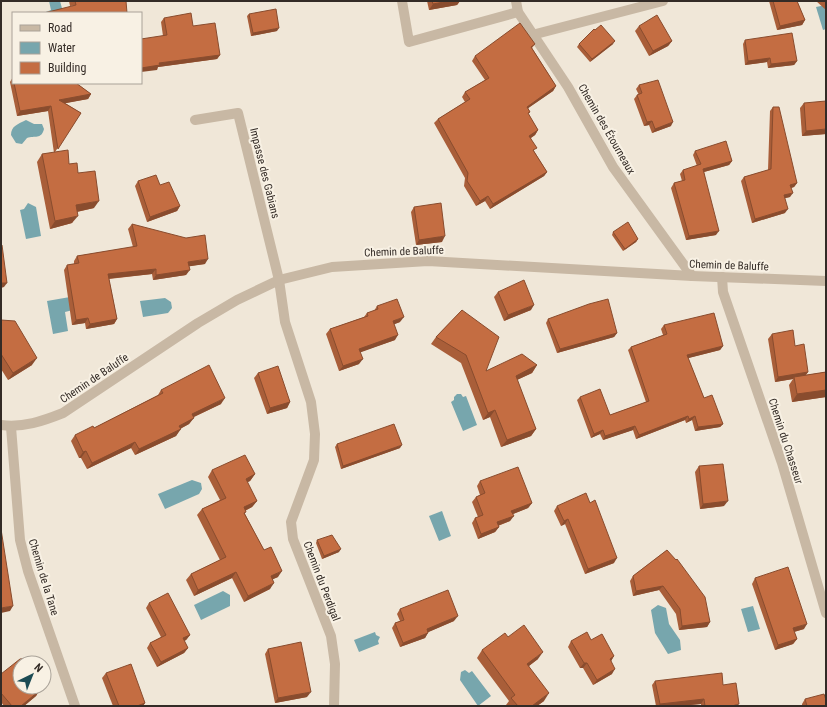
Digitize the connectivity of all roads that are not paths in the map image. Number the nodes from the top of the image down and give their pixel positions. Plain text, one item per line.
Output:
1 (402, 1) edge
2 (516, 1) edge
3 (663, 1) edge
4 (518, 12) junction
5 (532, 35) junction
6 (195, 120) dead end
7 (692, 276) junction
8 (722, 277) junction
9 (279, 280) junction
10 (826, 281) edge
11 (6, 426) edge
12 (826, 613) edge
13 (75, 706) edge
14 (334, 706) edge

1 - 4 street
2 - 4 street, Chemin des Étourneaux
3 - 5 street
4 - 5 street, Chemin des Étourneaux
5 - 7 street, Chemin des Étourneaux
6 - 9 street, Impasse des Gabians
7 - 8 street, Chemin de Baluffe
7 - 9 street, Chemin de Baluffe
8 - 10 street, Chemin de Baluffe
8 - 12 street, Chemin du Chasseur
9 - 11 street, Chemin de Baluffe
9 - 14 street, Chemin du Perdigal
11 - 13 street, Chemin de la Tane

